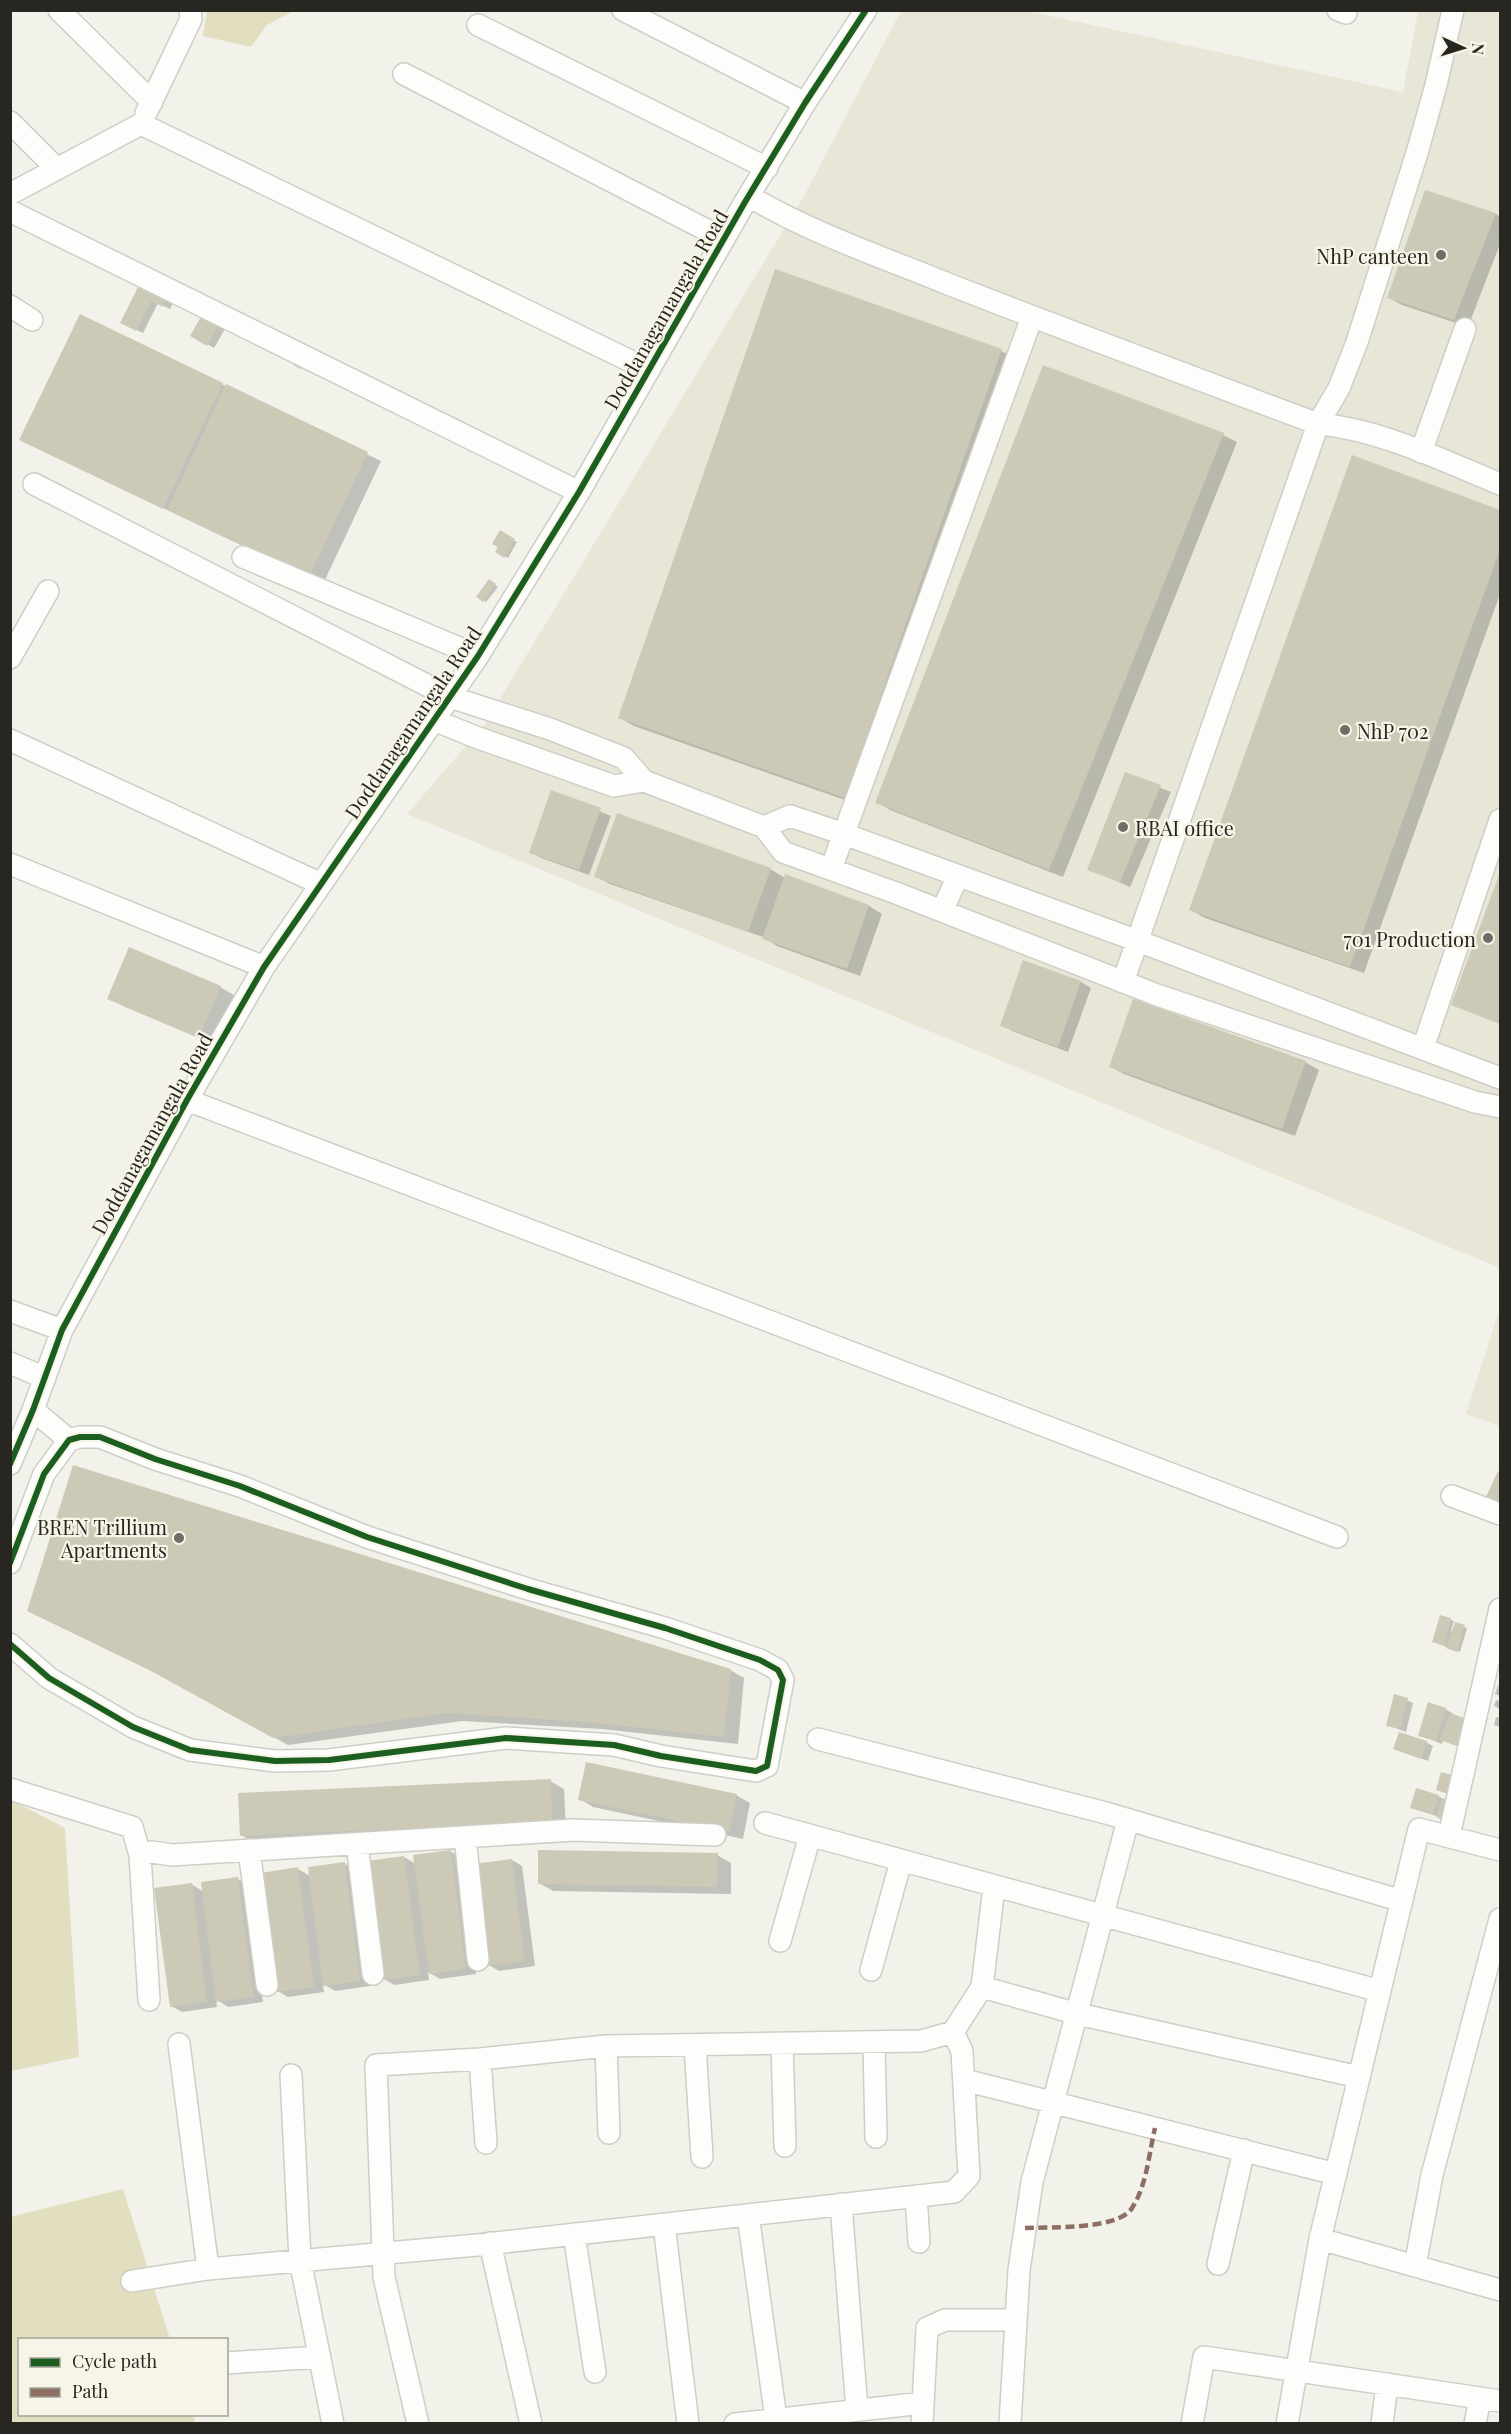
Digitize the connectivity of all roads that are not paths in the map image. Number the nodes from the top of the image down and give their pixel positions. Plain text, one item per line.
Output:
1 (59, 10) edge
2 (190, 10) edge
3 (623, 10) edge
4 (866, 10) edge
5 (1453, 10) edge
6 (478, 25) dead end
7 (404, 74) dead end
8 (152, 102) junction
9 (805, 103) junction
10 (10, 122) edge
11 (141, 124) junction
12 (767, 168) junction
13 (57, 169) junction
14 (10, 194) edge
15 (749, 196) junction
16 (10, 211) edge
17 (724, 239) junction
18 (10, 306) edge
19 (1032, 317) junction
20 (32, 320) dead end
21 (1465, 330) dead end
22 (649, 370) junction
23 (1318, 424) junction
24 (1421, 452) junction
25 (34, 484) dead end
26 (1500, 484) edge
27 (579, 492) junction
28 (243, 557) dead end
29 (48, 591) dead end
30 (478, 656) junction
31 (10, 658) edge
32 (450, 697) junction
33 (434, 720) junction
34 (10, 740) edge
35 (644, 781) junction
36 (1500, 820) edge
37 (764, 826) junction
38 (844, 834) junction
39 (10, 864) edge
40 (831, 869) junction
41 (958, 876) junction
42 (321, 884) junction
43 (942, 911) junction
44 (1138, 941) junction
45 (264, 967) junction
46 (1123, 982) junction
47 (1423, 1048) junction
48 (1500, 1078) edge
49 (187, 1100) junction
50 (1500, 1107) edge
51 (10, 1311) edge
52 (62, 1330) junction
53 (10, 1363) edge
54 (45, 1378) junction
55 (33, 1410) junction
56 (69, 1440) junction
57 (10, 1464) edge
58 (1452, 1496) dead end
59 (1500, 1514) edge
60 (1337, 1538) dead end
61 (10, 1563) edge
62 (1500, 1609) edge
63 (10, 1644) edge
64 (818, 1739) dead end
65 (10, 1789) edge
66 (1128, 1820) junction
67 (765, 1823) dead end
68 (715, 1835) dead end
69 (810, 1836) junction
70 (1449, 1836) junction
71 (465, 1837) junction
72 (357, 1844) junction
73 (249, 1850) junction
74 (1500, 1850) edge
75 (140, 1855) junction
76 (901, 1861) junction
77 (994, 1887) junction
78 (1402, 1901) junction
79 (1104, 1917) junction
80 (1500, 1919) edge
81 (780, 1941) dead end
82 (478, 1960) dead end
83 (871, 1970) dead end
84 (373, 1974) dead end
85 (267, 1984) dead end
86 (982, 1987) junction
87 (1380, 1991) junction
88 (148, 2000) dead end
89 (1078, 2014) junction
90 (953, 2032) junction
91 (874, 2042) junction
92 (782, 2043) junction
93 (179, 2044) dead end
94 (695, 2044) junction
95 (606, 2046) junction
96 (480, 2059) junction
97 (291, 2075) dead end
98 (1359, 2077) junction
99 (964, 2080) junction
100 (1054, 2102) junction
101 (609, 2133) dead end
102 (876, 2137) dead end
103 (486, 2143) dead end
104 (785, 2146) dead end
105 (1244, 2150) junction
106 (702, 2157) dead end
107 (1336, 2174) junction
108 (916, 2196) junction
109 (841, 2204) junction
110 (748, 2215) junction
111 (664, 2224) junction
112 (574, 2234) junction
113 (1320, 2239) junction
114 (919, 2242) dead end
115 (490, 2243) junction
116 (384, 2253) junction
117 (300, 2260) junction
118 (1218, 2264) dead end
119 (1415, 2266) junction
120 (208, 2269) junction
121 (132, 2281) dead end
122 (1500, 2288) edge
123 (1016, 2320) junction
124 (320, 2357) junction
125 (228, 2363) edge
126 (1296, 2370) junction
127 (595, 2372) dead end
128 (1387, 2384) junction
129 (1490, 2400) edge
130 (857, 2410) junction
131 (922, 2413) edge
132 (776, 2419) junction
133 (813, 2419) edge
134 (333, 2424) edge
135 (418, 2424) edge
136 (531, 2424) edge
137 (688, 2424) edge
138 (735, 2424) edge
139 (1010, 2424) edge
140 (1192, 2424) edge
141 (1287, 2424) edge
142 (1382, 2424) edge
143 (1475, 2424) edge

1 - 8 street
2 - 8 street
3 - 9 street
4 - 9 street, Doddanagamangala Road
5 - 23 street
6 - 12 street
7 - 17 street
8 - 11 street
9 - 12 street, Doddanagamangala Road
10 - 13 street
11 - 13 street
11 - 22 street
12 - 15 street, Doddanagamangala Road
13 - 14 street
15 - 17 street, Doddanagamangala Road
15 - 19 street
16 - 27 street
17 - 22 street, Doddanagamangala Road
18 - 20 street
19 - 23 street
19 - 38 street
21 - 24 street
22 - 27 street, Doddanagamangala Road
23 - 24 street
23 - 44 street
24 - 26 street
25 - 32 street
27 - 30 street, Doddanagamangala Road
28 - 30 street
29 - 31 street
30 - 32 street, Doddanagamangala Road
32 - 33 street, Doddanagamangala Road
32 - 35 street
33 - 35 street
33 - 42 street, Doddanagamangala Road
34 - 42 street
35 - 37 street
36 - 47 street
37 - 38 street
37 - 40 street
38 - 40 street
38 - 41 street
39 - 45 street
40 - 43 street
41 - 43 street
41 - 44 street
42 - 45 street, Doddanagamangala Road
43 - 46 street
44 - 46 street
44 - 47 street
45 - 49 street, Doddanagamangala Road
46 - 50 street
47 - 48 street
49 - 52 street, Doddanagamangala Road
49 - 60 street
51 - 52 street
52 - 54 street, Doddanagamangala Road
53 - 54 street
54 - 55 street, Doddanagamangala Road
55 - 56 street
55 - 57 street, Doddanagamangala Road
56 - 61 street
56 - 63 street
58 - 59 street
62 - 70 street
64 - 66 street
65 - 75 street
66 - 78 street
66 - 79 street
67 - 69 street
68 - 71 street
69 - 76 street
69 - 81 street
70 - 74 street
70 - 78 street
71 - 72 street
71 - 82 street
72 - 73 street
72 - 84 street
73 - 75 street
73 - 85 street
75 - 88 street
76 - 77 street
76 - 83 street
77 - 79 street
77 - 86 street
78 - 87 street
79 - 87 street
79 - 89 street
80 - 119 street
86 - 89 street
86 - 90 street
87 - 98 street
89 - 98 street
89 - 100 street
90 - 91 street
90 - 99 street
91 - 92 street
91 - 102 street
92 - 94 street
92 - 104 street
93 - 120 street
94 - 95 street
94 - 106 street
95 - 96 street
95 - 101 street
96 - 103 street
96 - 116 street
97 - 117 street
98 - 107 street
99 - 100 street
99 - 108 street
100 - 105 street
100 - 123 street
105 - 107 street
105 - 118 street
107 - 113 street
108 - 109 street
108 - 114 street
109 - 110 street
109 - 130 street
110 - 111 street
110 - 132 street
111 - 112 street
111 - 137 street
112 - 115 street
112 - 127 street
113 - 119 street
113 - 126 street
115 - 116 street
115 - 136 street
116 - 117 street
116 - 135 street
117 - 120 street
117 - 124 street
119 - 122 street
120 - 121 street
123 - 131 street
123 - 139 street
124 - 125 street
124 - 134 street
126 - 128 street
126 - 140 street
126 - 141 street
128 - 129 street
128 - 142 street
129 - 143 street
130 - 131 street
130 - 133 street
132 - 133 street
132 - 138 street

